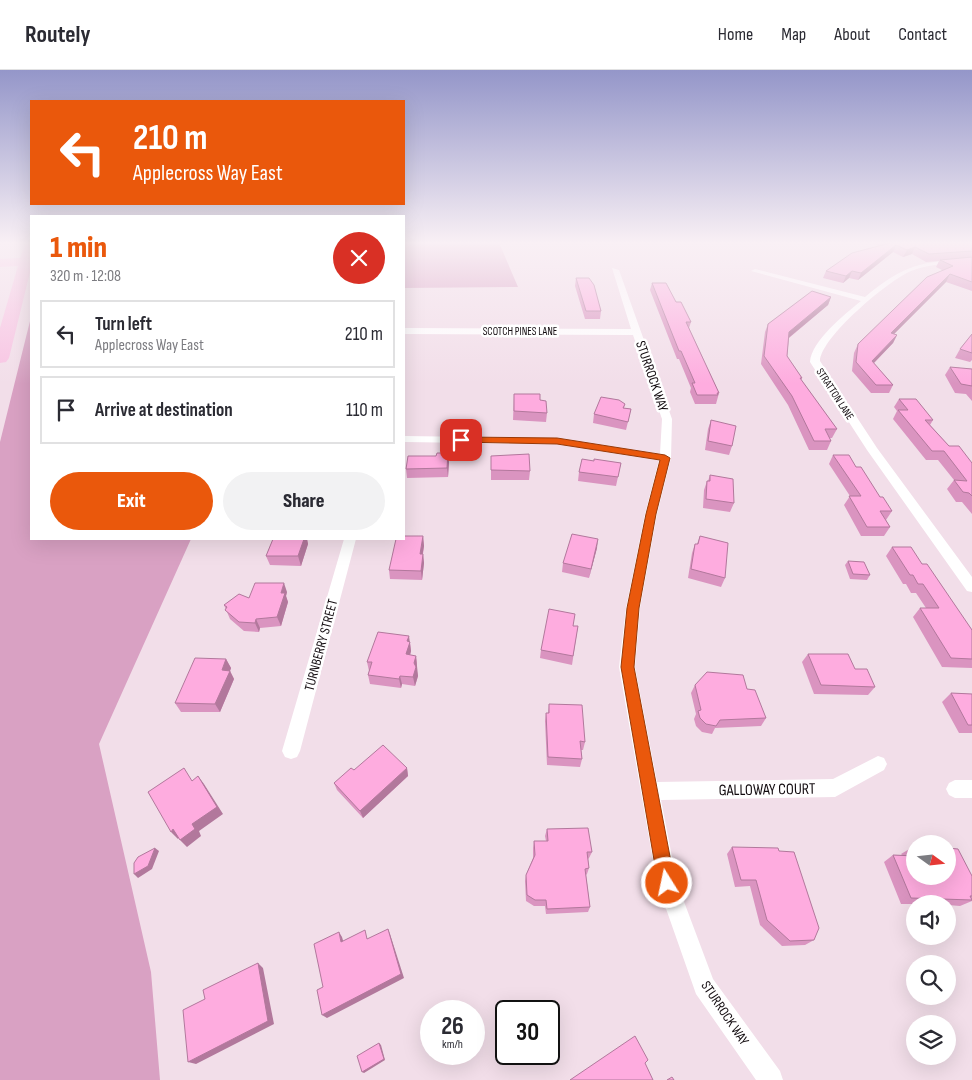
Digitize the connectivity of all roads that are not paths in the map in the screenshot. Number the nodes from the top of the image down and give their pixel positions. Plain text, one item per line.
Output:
1 (19, 290) edge
2 (25, 290) edge
3 (622, 290) edge
4 (829, 290) edge
5 (877, 290) edge
6 (866, 300) junction
7 (12, 315) junction
8 (405, 330) edge
9 (637, 332) junction
10 (0, 358) edge
11 (405, 439) edge
12 (665, 458) junction
13 (350, 540) edge
14 (972, 587) edge
15 (292, 751) dead end
16 (878, 764) dead end
17 (650, 791) junction
18 (771, 1080) edge

1 - 7 highway
2 - 7 highway
3 - 9 street, STURROCK WAY
4 - 6 street
5 - 6 street, STRATTON LANE
6 - 14 street, STRATTON LANE
7 - 10 highway
8 - 9 street, SCOTCH PINES LANE
9 - 12 street, STURROCK WAY
11 - 12 street
12 - 17 street, STURROCK WAY
13 - 15 street, TURNBERRY STREET
16 - 17 street, GALLOWAY COURT
17 - 18 street, STURROCK WAY

